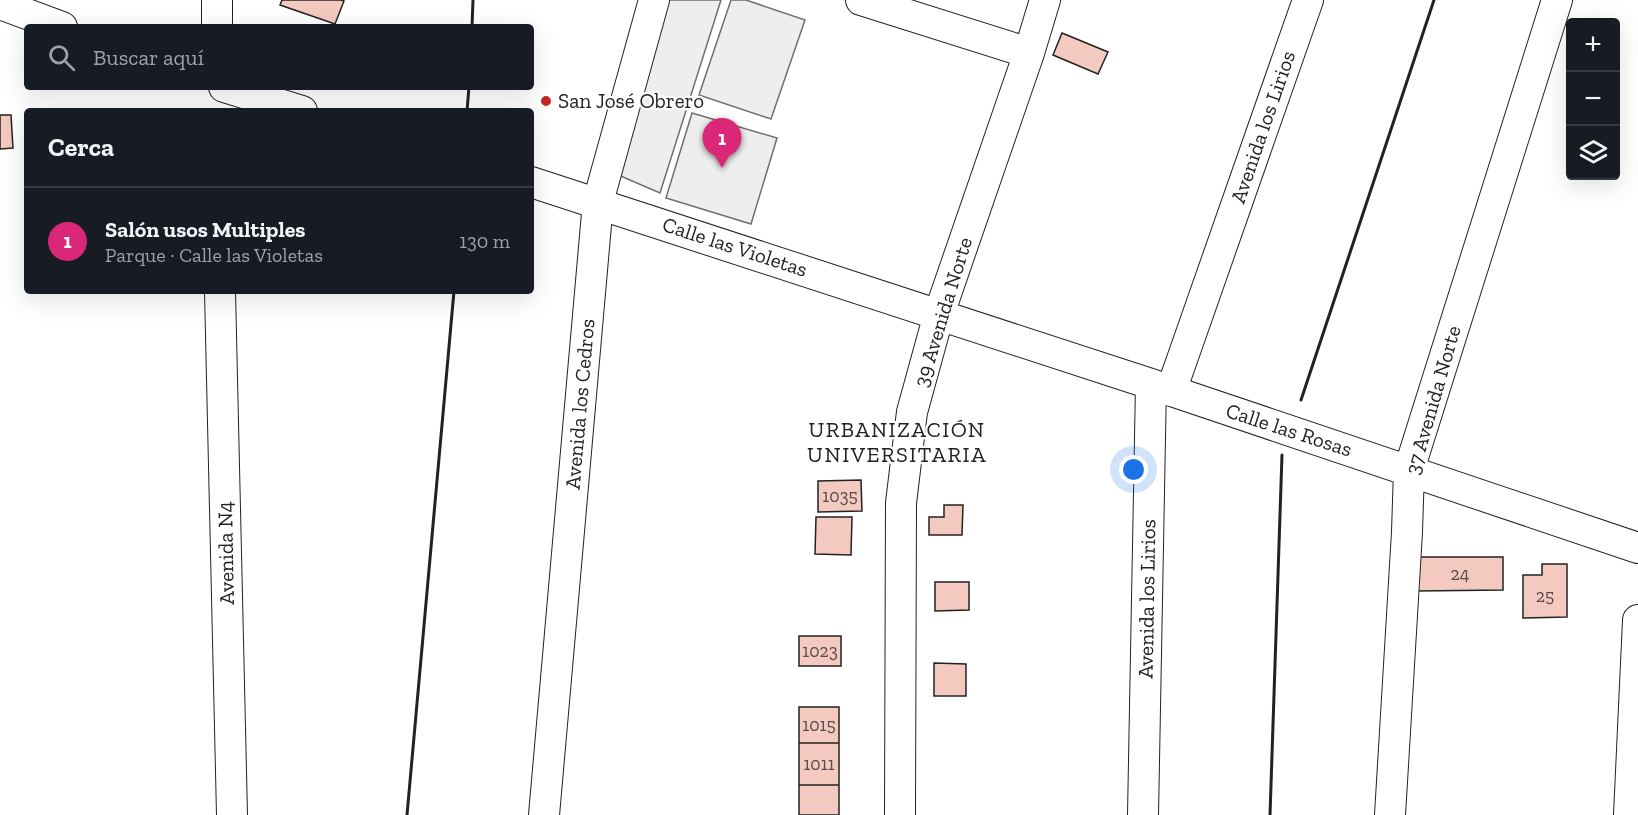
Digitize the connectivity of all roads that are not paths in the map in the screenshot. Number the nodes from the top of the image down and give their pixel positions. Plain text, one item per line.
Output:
1 (217, 0) edge
2 (654, 0) edge
3 (861, 0) edge
4 (1046, 0) edge
5 (1308, 0) edge
6 (1557, 0) edge
7 (0, 4) edge
8 (54, 24) edge
9 (217, 24) edge
10 (1029, 54) junction
11 (216, 90) edge
12 (234, 90) edge
13 (216, 108) edge
14 (292, 108) edge
15 (534, 183) edge
16 (598, 202) junction
17 (220, 294) edge
18 (939, 314) junction
19 (1161, 387) junction
20 (1409, 470) junction
21 (1638, 548) edge
22 (1638, 620) edge
23 (232, 815) edge
24 (544, 815) edge
25 (900, 815) edge
26 (1143, 815) edge
27 (1390, 815) edge
28 (1629, 815) edge

1 - 9 street
2 - 16 street, Avenida los Cedros
3 - 10 street
4 - 10 street, 39 Avenida Norte
5 - 19 street, Avenida los Lirios
6 - 20 street, 37 Avenida Norte
7 - 8 street
10 - 18 street, 39 Avenida Norte
11 - 13 street
12 - 14 street
15 - 16 street, Calle las Violetas
16 - 18 street, Calle las Violetas
16 - 24 street, Avenida los Cedros
17 - 23 street, Avenida N4
18 - 19 street, Calle las Rosas
18 - 25 street, 39 Avenida Norte
19 - 20 street, Calle las Rosas
19 - 26 street, Avenida los Lirios
20 - 21 street, Calle las Rosas
20 - 27 street, 37 Avenida Norte
22 - 28 street

